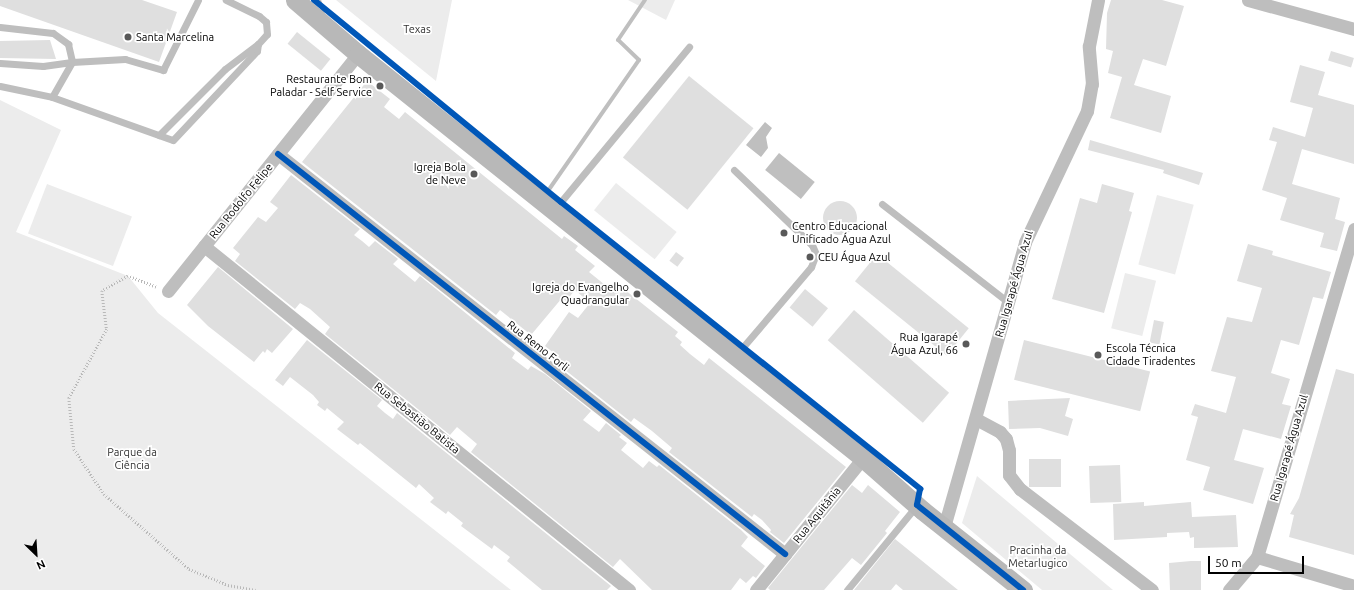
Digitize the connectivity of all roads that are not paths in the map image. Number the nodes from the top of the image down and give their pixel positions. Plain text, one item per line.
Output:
1 (198, 0) edge
2 (226, 0) edge
3 (295, 0) edge
4 (1098, 0) edge
5 (1248, 0) edge
6 (0, 27) edge
7 (1354, 29) edge
8 (255, 48) junction
9 (689, 48) dead end
10 (358, 54) junction
11 (72, 62) junction
12 (0, 63) edge
13 (0, 86) edge
14 (52, 97) junction
15 (159, 136) junction
16 (278, 154) junction
17 (734, 170) dead end
18 (882, 204) dead end
19 (554, 210) junction
20 (1354, 229) edge
21 (204, 246) junction
22 (168, 291) road end
23 (1008, 302) junction
24 (736, 356) junction
25 (976, 418) junction
26 (863, 458) junction
27 (917, 505) junction
28 (944, 527) junction
29 (785, 554) junction
30 (1257, 557) junction
31 (1354, 586) edge
32 (629, 590) edge
33 (756, 590) edge
34 (847, 590) edge
35 (1023, 590) edge
36 (1152, 590) edge
37 (1229, 590) edge

1 - 11 lane
2 - 8 lane
3 - 10 main road
4 - 23 street, Rua Igarapé Água Azul
5 - 7 street
6 - 11 lane
8 - 15 lane
8 - 15 lane
9 - 19 lane
10 - 16 street, Rua Rodolfo Felipe
10 - 19 main road
11 - 12 lane
11 - 14 lane
13 - 14 lane
14 - 15 lane
16 - 21 street, Rua Rodolfo Felipe
16 - 29 street, Rua Remo Forli
17 - 24 lane
18 - 23 lane
19 - 24 main road
20 - 30 street, Rua Igarapé Água Azul
21 - 22 street, Rua Rodolfo Felipe
21 - 32 street, Rua Sebastião Batista
23 - 25 street, Rua Igarapé Água Azul
24 - 26 main road
25 - 28 street, Rua Igarapé Água Azul
25 - 36 street
26 - 27 main road
26 - 29 street, Rua Aquitânia
27 - 28 main road
27 - 34 lane
28 - 35 main road
29 - 33 street, Rua Aquitânia
30 - 31 street
30 - 37 street, Rua Igarapé Água Azul

